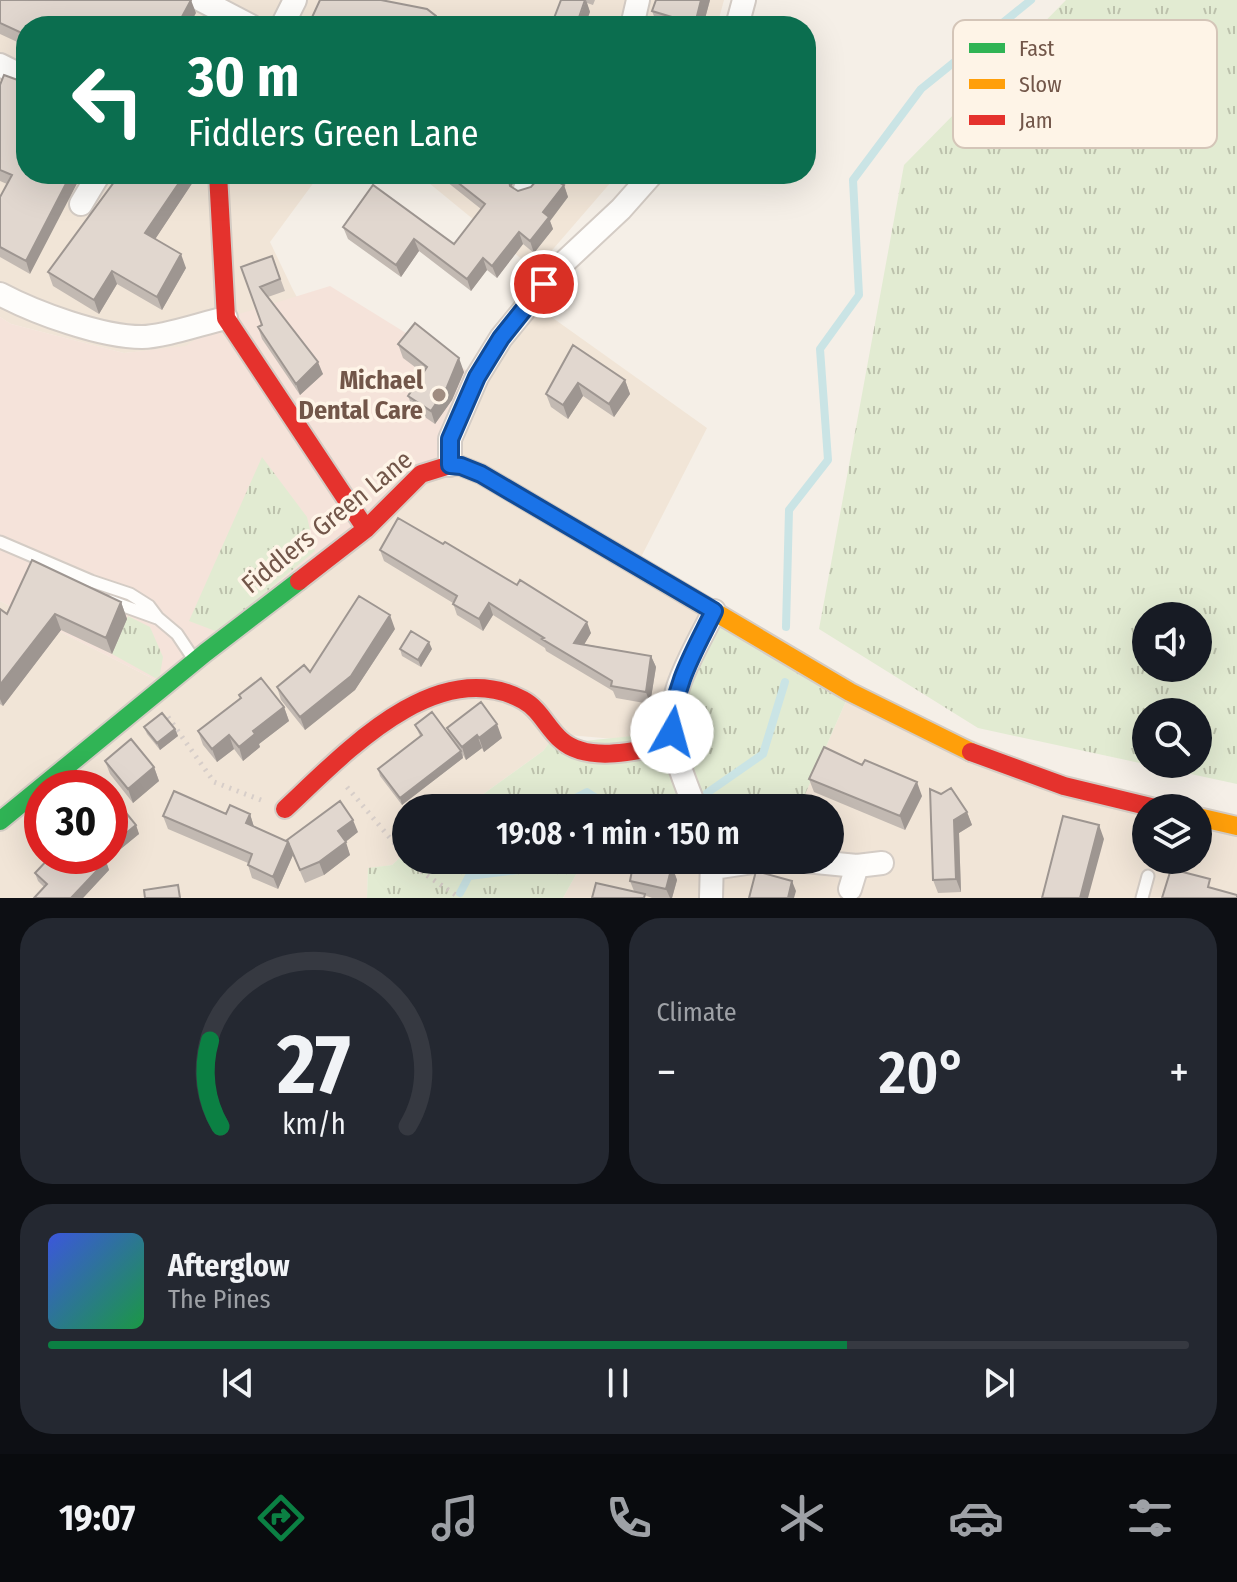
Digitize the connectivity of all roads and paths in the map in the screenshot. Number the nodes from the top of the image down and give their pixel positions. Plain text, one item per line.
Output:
1 (201, 0) edge
2 (232, 16) edge
3 (93, 184) edge
4 (219, 184) edge
5 (643, 184) edge
6 (81, 204) dead end
7 (0, 294) edge
8 (226, 318) junction
9 (450, 465) junction
10 (366, 529) junction
11 (0, 542) edge
12 (714, 611) junction
13 (196, 661) junction
14 (153, 697) junction
15 (674, 744) junction
16 (330, 767) junction
17 (690, 794) edge
18 (1132, 802) edge
19 (285, 809) joint
20 (1212, 820) edge
21 (0, 821) edge
22 (1237, 826) edge
23 (392, 840) edge
24 (882, 863) dead end
25 (844, 865) edge
26 (857, 866) junction
27 (425, 874) edge
28 (712, 874) edge
29 (1148, 876) dead end
30 (850, 889) dead end
31 (460, 898) edge
32 (711, 898) edge
33 (1142, 898) edge

1 - 2 street
3 - 6 street
4 - 8 street
5 - 9 street
7 - 8 street
8 - 10 street
9 - 10 street, Fiddlers Green Lane
9 - 12 street, Fiddlers Green Lane
10 - 13 street, Fiddlers Green Lane
11 - 13 lane
12 - 15 street
12 - 18 street, Fiddlers Green Lane
13 - 14 street, Fiddlers Green Lane
14 - 19 path
14 - 21 street, Fiddlers Green Lane
15 - 16 street
15 - 17 street
16 - 19 street
16 - 23 path
20 - 22 street
24 - 26 street
25 - 26 street
26 - 30 street
27 - 31 path
28 - 32 street
29 - 33 lane

